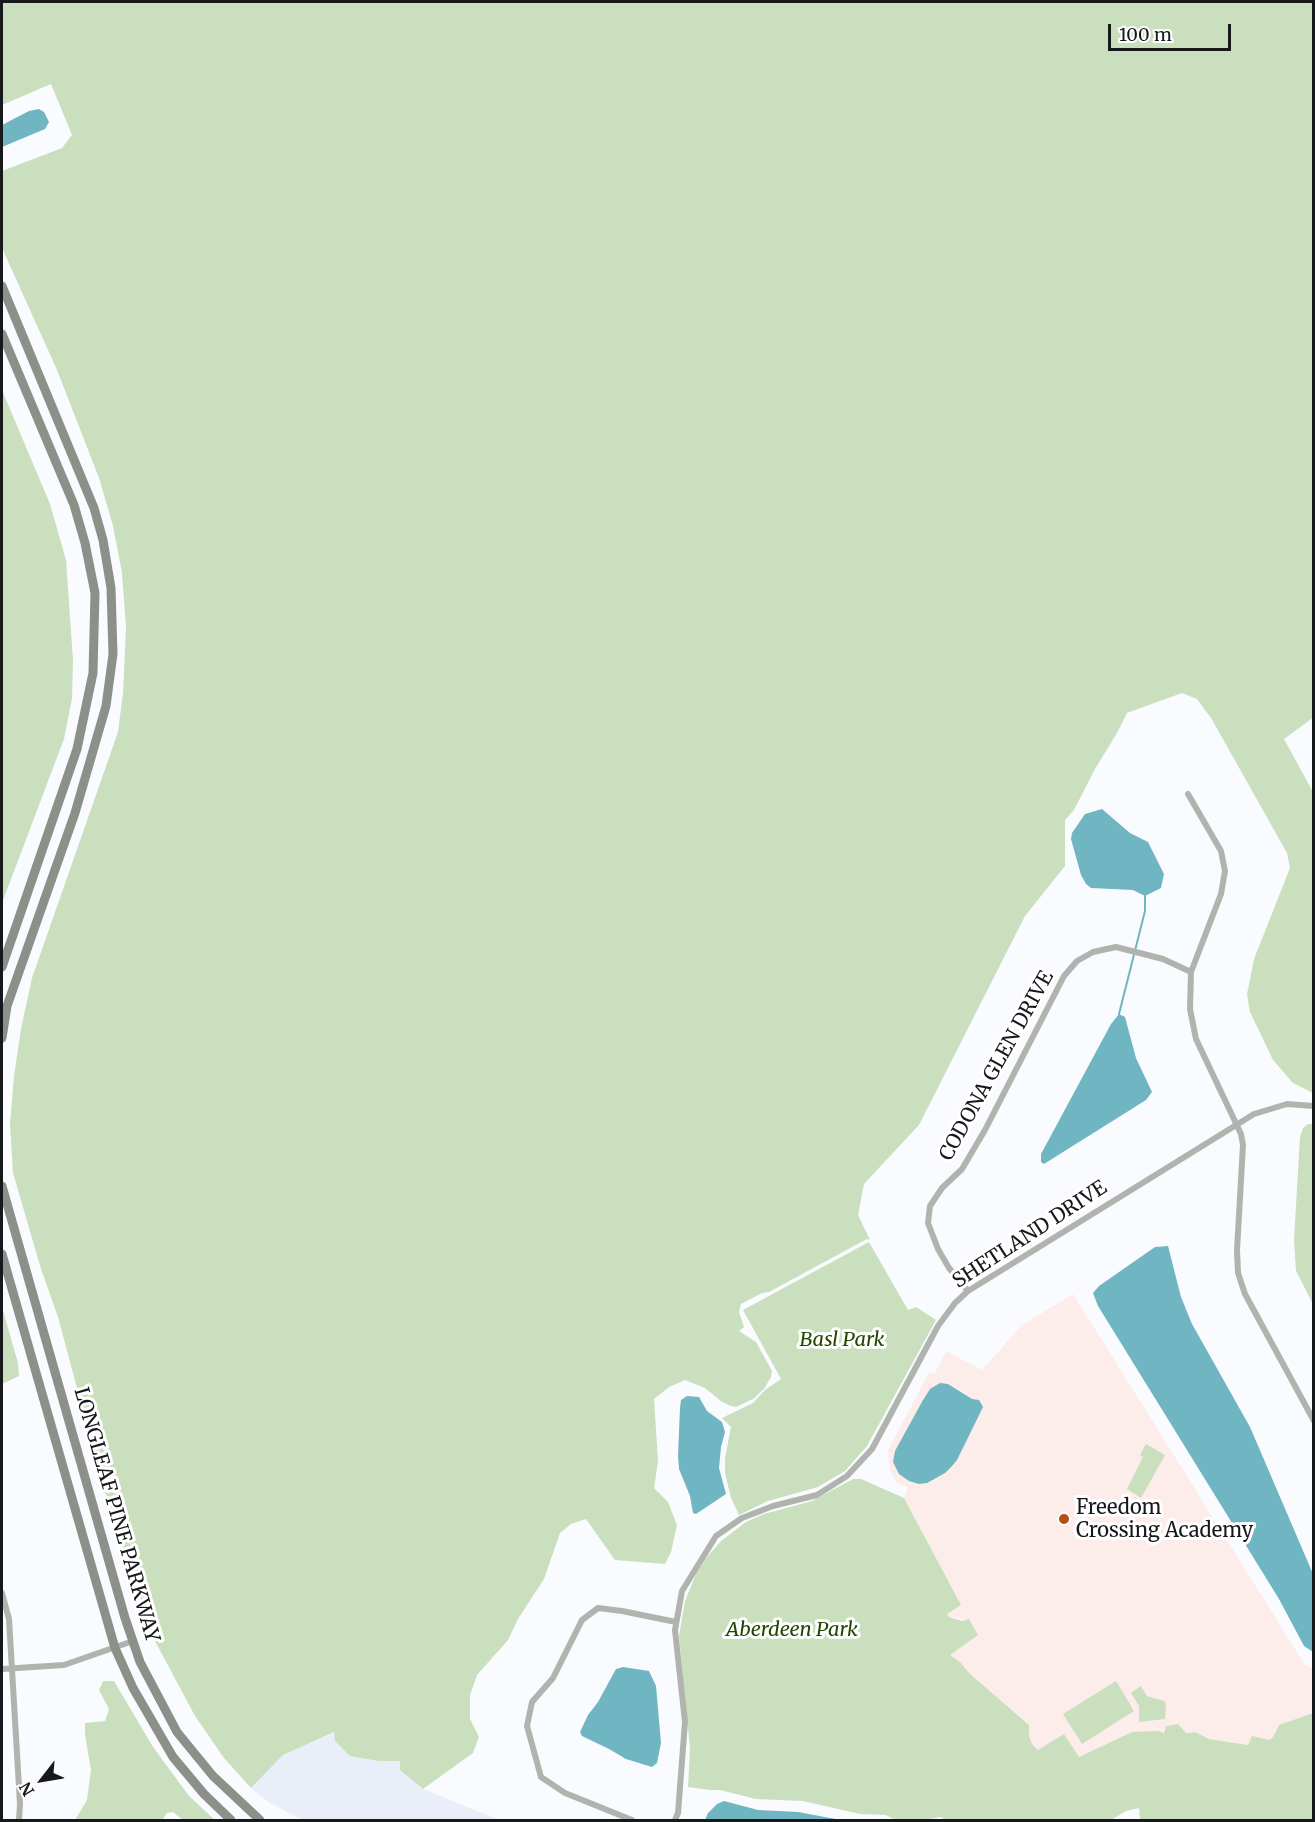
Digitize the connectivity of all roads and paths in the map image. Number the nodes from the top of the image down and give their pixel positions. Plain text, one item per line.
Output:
1 (2, 286) edge
2 (2, 334) edge
3 (1188, 794) dead end
4 (2, 967) edge
5 (1191, 972) junction
6 (2, 1038) edge
7 (1314, 1106) edge
8 (1237, 1124) junction
9 (2, 1186) edge
10 (2, 1254) edge
11 (968, 1291) junction
12 (1314, 1421) edge
13 (2, 1593) edge
14 (676, 1622) junction
15 (133, 1641) junction
16 (115, 1648) junction
17 (2, 1669) edge
18 (12, 1669) junction
19 (19, 1821) edge
20 (231, 1821) edge
21 (260, 1821) edge
22 (632, 1821) edge
23 (675, 1821) edge

1 - 6 main road
2 - 4 main road
3 - 5 street
5 - 8 street
5 - 11 street, CODONA GLEN DRIVE
7 - 8 street, SHETLAND DRIVE
8 - 11 street, SHETLAND DRIVE
8 - 12 street
9 - 15 main road, LONGLEAF PINE PARKWAY
10 - 16 main road, LONGLEAF PINE PARKWAY
11 - 14 street, SHETLAND DRIVE
13 - 18 street
14 - 22 street
14 - 23 street, SHETLAND DRIVE
15 - 16 street
15 - 21 main road, LONGLEAF PINE PARKWAY
16 - 18 street
16 - 20 main road, LONGLEAF PINE PARKWAY
17 - 18 street
18 - 19 street

